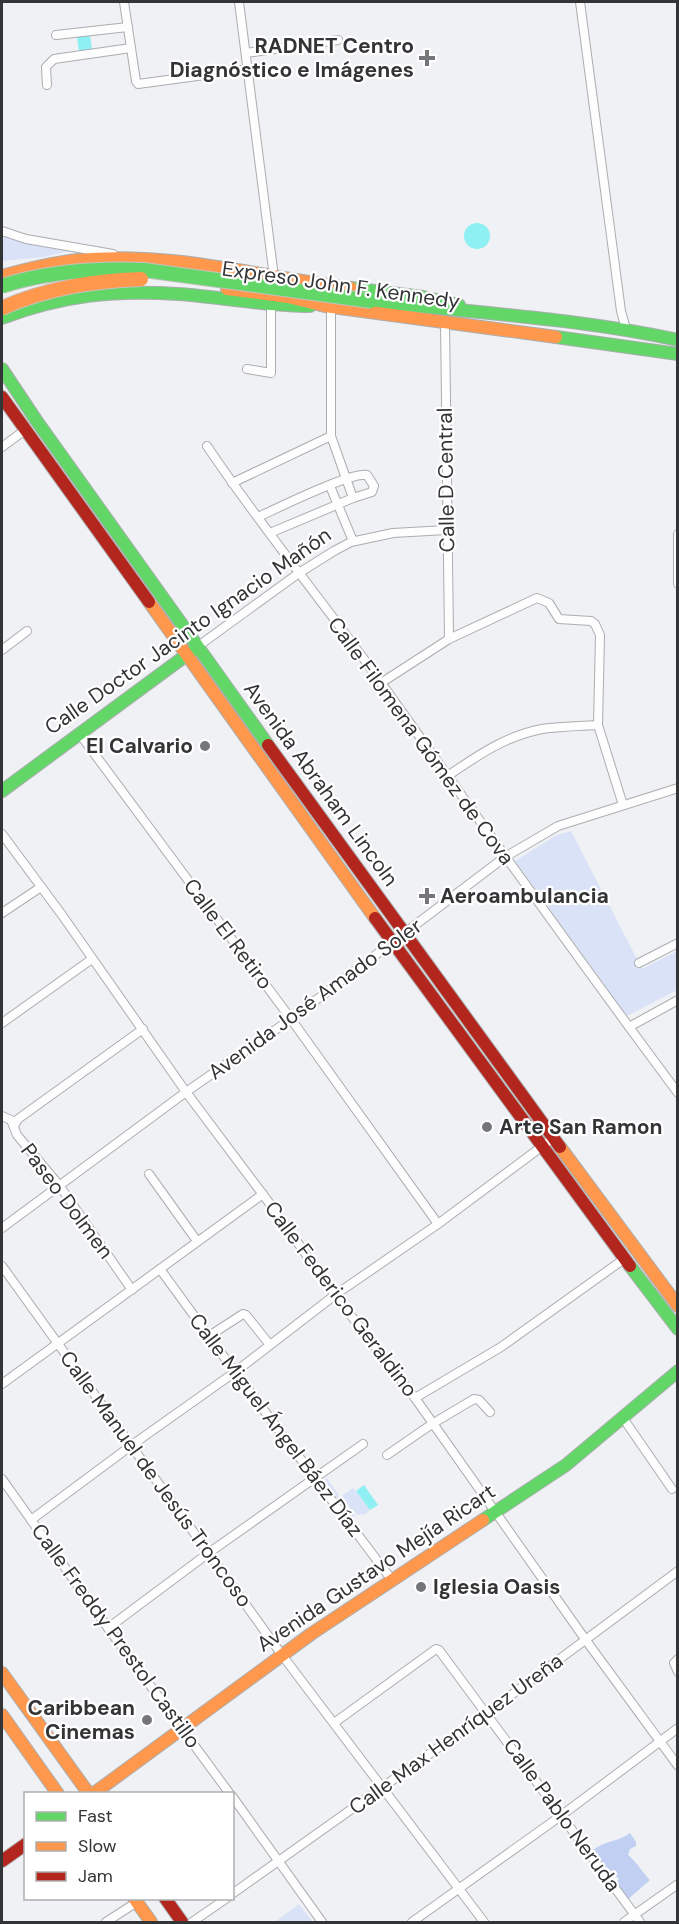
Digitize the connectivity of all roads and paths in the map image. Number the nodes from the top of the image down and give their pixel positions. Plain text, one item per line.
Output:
1 (124, 2) edge
2 (239, 2) edge
3 (580, 2) edge
4 (128, 27) junction
5 (56, 35) dead end
6 (338, 40) dead end
7 (131, 48) junction
8 (246, 53) junction
9 (249, 69) junction
10 (47, 85) dead end
11 (2, 231) edge
12 (66, 260) junction
13 (152, 260) junction
14 (2, 266) edge
15 (24, 269) junction
16 (2, 276) edge
17 (274, 277) junction
18 (2, 286) edge
19 (43, 302) junction
20 (271, 304) junction
21 (328, 306) junction
22 (480, 311) junction
23 (3, 316) edge
24 (444, 321) junction
25 (626, 329) junction
26 (641, 331) junction
27 (678, 333) edge
28 (678, 340) edge
29 (678, 354) edge
30 (2, 369) edge
31 (247, 369) dead end
32 (2, 397) edge
33 (25, 430) junction
34 (331, 436) junction
35 (207, 446) dead end
36 (2, 447) edge
37 (345, 479) junction
38 (232, 483) junction
39 (330, 486) junction
40 (353, 498) junction
41 (339, 504) junction
42 (258, 517) junction
43 (447, 530) junction
44 (270, 533) junction
45 (678, 534) edge
46 (353, 541) junction
47 (299, 573) junction
48 (678, 584) edge
49 (27, 631) dead end
50 (449, 639) junction
51 (2, 650) edge
52 (192, 651) junction
53 (381, 682) junction
54 (598, 725) junction
55 (79, 733) junction
56 (446, 777) junction
57 (678, 788) edge
58 (2, 791) edge
59 (623, 805) junction
60 (2, 834) edge
61 (505, 857) junction
62 (41, 887) junction
63 (2, 913) edge
64 (398, 939) junction
65 (678, 943) edge
66 (92, 959) junction
67 (639, 963) dead end
68 (678, 1000) edge
69 (291, 1019) junction
70 (2, 1023) edge
71 (629, 1027) junction
72 (143, 1029) junction
73 (186, 1092) junction
74 (677, 1093) edge
75 (2, 1116) edge
76 (14, 1126) junction
77 (547, 1143) junction
78 (149, 1174) dead end
79 (58, 1185) junction
80 (263, 1194) junction
81 (438, 1224) junction
82 (2, 1228) edge
83 (197, 1241) junction
84 (624, 1259) junction
85 (2, 1266) edge
86 (160, 1269) junction
87 (132, 1290) junction
88 (335, 1295) junction
89 (678, 1306) edge
90 (678, 1329) edge
91 (209, 1336) junction
92 (58, 1343) junction
93 (270, 1345) junction
94 (678, 1371) edge
95 (235, 1372) junction
96 (2, 1384) edge
97 (415, 1398) junction
98 (490, 1412) dead end
99 (622, 1418) junction
100 (432, 1424) junction
101 (363, 1444) dead end
102 (132, 1445) junction
103 (387, 1455) dead end
104 (316, 1478) junction
105 (2, 1479) edge
106 (672, 1488) dead end
107 (496, 1512) junction
108 (31, 1520) junction
109 (210, 1552) junction
110 (678, 1571) edge
111 (392, 1580) junction
112 (108, 1628) junction
113 (585, 1639) junction
114 (282, 1655) junction
115 (678, 1659) edge
116 (678, 1672) edge
117 (2, 1673) edge
118 (487, 1713) junction
119 (2, 1715) edge
120 (334, 1723) junction
121 (182, 1728) junction
122 (678, 1728) edge
123 (659, 1742) junction
124 (678, 1766) edge
125 (384, 1787) junction
126 (57, 1792) edge
127 (90, 1792) edge
128 (94, 1792) edge
129 (229, 1792) edge
130 (234, 1799) edge
131 (562, 1815) junction
132 (24, 1845) edge
133 (2, 1861) edge
134 (280, 1861) junction
135 (678, 1884) edge
136 (460, 1889) junction
137 (234, 1893) edge
138 (135, 1900) edge
139 (166, 1900) edge
140 (226, 1900) edge
141 (637, 1919) edge
142 (106, 1923) edge
143 (152, 1923) edge
144 (182, 1923) edge
145 (192, 1923) edge
146 (322, 1923) edge
147 (412, 1923) edge
148 (484, 1923) edge
149 (624, 1923) edge

1 - 4 street
2 - 8 street
3 - 25 street
4 - 5 street
4 - 7 street
6 - 8 street
7 - 9 street
7 - 10 street
8 - 9 street
9 - 17 street
11 - 13 street
12 - 13 main road
12 - 14 main road
12 - 15 main road
13 - 17 main road
15 - 16 main road
15 - 19 main road
17 - 22 main road
18 - 22 main road, Expreso John F. Kennedy, bridge
19 - 20 main road
19 - 23 main road
20 - 21 main road
20 - 31 street
21 - 23 main road, Expreso John F. Kennedy, bridge
21 - 24 main road, Expreso John F. Kennedy
21 - 34 street
22 - 25 main road, Expreso John F. Kennedy
24 - 29 main road, Expreso John F. Kennedy
24 - 43 street, Calle D Central
25 - 26 main road, Expreso John F. Kennedy
26 - 27 main road
26 - 28 main road, Expreso John F. Kennedy
30 - 52 main road, Avenida Abraham Lincoln
32 - 33 main road, Avenida Abraham Lincoln
33 - 36 street
33 - 52 main road, Avenida Abraham Lincoln
34 - 37 street
34 - 38 street
35 - 38 street, Calle Filomena Gómez de Cova
37 - 39 street
37 - 40 street
37 - 40 street
38 - 42 street, Calle Filomena Gómez de Cova
39 - 41 street
39 - 42 street
40 - 41 street
41 - 44 street
41 - 46 street
42 - 44 street, Calle Filomena Gómez de Cova
43 - 46 street, Calle Doctor Jacinto Ignacio Mañón
43 - 50 street, Calle D Central
44 - 47 street, Calle Filomena Gómez de Cova
45 - 48 street
46 - 47 street, Calle Doctor Jacinto Ignacio Mañón
47 - 52 street, Calle Doctor Jacinto Ignacio Mañón
47 - 53 street, Calle Filomena Gómez de Cova
49 - 51 street
50 - 53 street
50 - 54 street
52 - 55 main road, Calle Doctor Jacinto Ignacio Mañón
52 - 64 main road, Avenida Abraham Lincoln
53 - 56 street, Calle Filomena Gómez de Cova
54 - 56 street
54 - 59 street
55 - 58 main road, Calle Doctor Jacinto Ignacio Mañón
55 - 69 street, Calle El Retiro
56 - 61 street, Calle Filomena Gómez de Cova
57 - 59 street, Avenida José Amado Soler
59 - 61 street, Avenida José Amado Soler
60 - 62 street, Calle Federico Geraldino
61 - 64 street, Avenida José Amado Soler
61 - 71 street, Calle Filomena Gómez de Cova
62 - 63 street
62 - 66 street, Calle Federico Geraldino
64 - 69 street, Avenida José Amado Soler
64 - 77 main road, Avenida Abraham Lincoln
65 - 67 street
66 - 70 street
66 - 72 street, Calle Federico Geraldino
68 - 71 street
69 - 73 street, Avenida José Amado Soler
69 - 81 street, Calle El Retiro
71 - 74 street, Calle Filomena Gómez de Cova
72 - 73 street, Calle Federico Geraldino
72 - 76 street, Paseo Dolmen
73 - 79 street, Avenida José Amado Soler
73 - 80 street, Calle Federico Geraldino
75 - 76 street
76 - 79 street, Paseo Dolmen
77 - 81 street
77 - 84 main road, Avenida Abraham Lincoln
77 - 89 main road, Avenida Abraham Lincoln
78 - 83 street
79 - 82 street, Avenida José Amado Soler
79 - 87 street, Paseo Dolmen
80 - 83 street
80 - 88 street, Calle Federico Geraldino
81 - 88 street
83 - 86 street
84 - 90 main road, Avenida Abraham Lincoln
84 - 97 street
85 - 92 street, Calle Manuel de Jesús Troncoso
86 - 87 street
86 - 91 street, Calle Miguel Ángel Báez Díaz
87 - 92 street
88 - 93 street
88 - 97 street, Calle Federico Geraldino
91 - 93 street
91 - 95 street, Calle Miguel Ángel Báez Díaz
92 - 96 street
92 - 102 street, Calle Manuel de Jesús Troncoso
93 - 95 street
94 - 99 main road, Avenida Gustavo Mejía Ricart
95 - 102 street
95 - 104 street, Calle Miguel Ángel Báez Díaz
97 - 100 street, Calle Federico Geraldino
98 - 100 street
99 - 106 street
99 - 107 main road, Avenida Gustavo Mejía Ricart
100 - 103 street
100 - 107 street, Calle Federico Geraldino
101 - 104 street
102 - 108 street
102 - 109 street, Calle Manuel de Jesús Troncoso
104 - 109 street
104 - 111 street, Calle Miguel Ángel Báez Díaz
105 - 108 street, Calle Freddy Prestol Castillo
107 - 111 main road, Avenida Gustavo Mejía Ricart
107 - 113 street, Calle Federico Geraldino
108 - 112 street, Calle Freddy Prestol Castillo
109 - 112 street
109 - 114 street, Calle Manuel de Jesús Troncoso
110 - 113 street, Calle Max Henríquez Ureña
111 - 114 main road, Avenida Gustavo Mejía Ricart
112 - 121 street, Calle Freddy Prestol Castillo
113 - 118 street, Calle Max Henríquez Ureña
113 - 123 street, Calle Federico Geraldino
114 - 120 street, Calle Manuel de Jesús Troncoso
114 - 121 main road, Avenida Gustavo Mejía Ricart
115 - 116 street
117 - 127 main road
118 - 120 street, Calle Pablo Neruda
118 - 125 street, Calle Max Henríquez Ureña
118 - 131 street, Calle Pablo Neruda
119 - 126 main road
120 - 125 street, Calle Manuel de Jesús Troncoso
121 - 128 main road, Avenida Gustavo Mejía Ricart
121 - 129 street, Calle Freddy Prestol Castillo
122 - 123 street
123 - 124 street, Calle Federico Geraldino
123 - 131 street
125 - 134 street, Calle Max Henríquez Ureña
125 - 136 street, Calle Manuel de Jesús Troncoso
130 - 134 street, Calle Freddy Prestol Castillo
131 - 136 street
131 - 141 street, Calle Pablo Neruda
132 - 133 main road
134 - 137 street, Calle Max Henríquez Ureña
134 - 146 street, Calle Freddy Prestol Castillo
135 - 141 street
136 - 147 street
136 - 148 street, Calle Manuel de Jesús Troncoso
138 - 142 street
138 - 143 main road
139 - 144 main road
140 - 145 street
141 - 149 street

